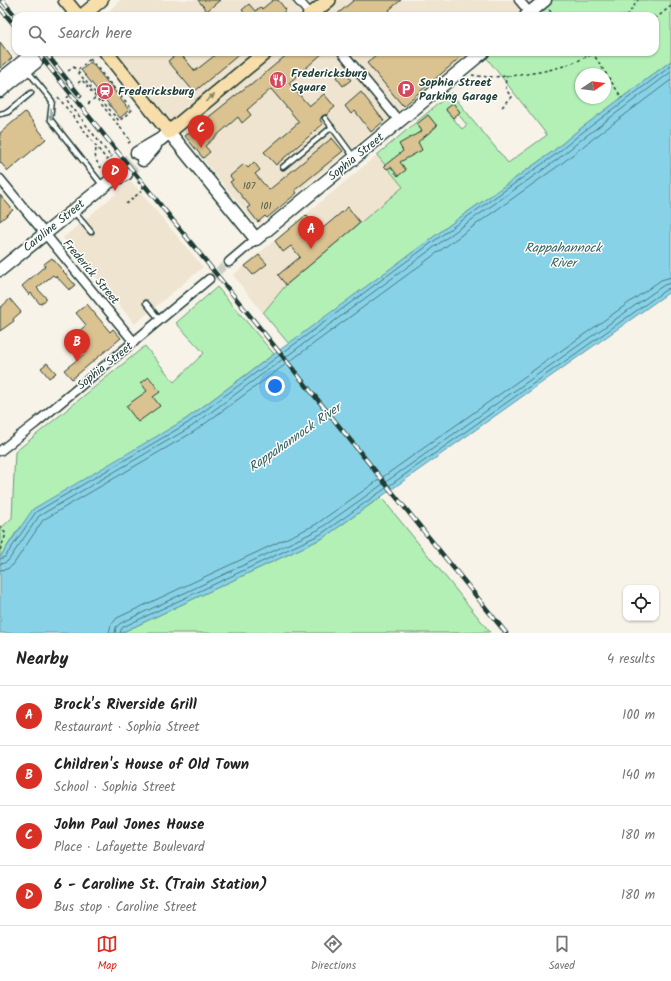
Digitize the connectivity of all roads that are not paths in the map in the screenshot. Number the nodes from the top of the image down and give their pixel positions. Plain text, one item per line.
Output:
1 (65, 0) edge
2 (101, 0) edge
3 (298, 0) edge
4 (328, 0) edge
5 (519, 0) edge
6 (547, 5) edge
7 (75, 12) edge
8 (87, 12) edge
9 (308, 12) edge
10 (315, 12) edge
11 (526, 12) edge
12 (534, 12) edge
13 (109, 56) edge
14 (261, 56) edge
15 (345, 56) edge
16 (478, 56) edge
17 (27, 70) junction
18 (0, 80) edge
19 (0, 91) edge
20 (31, 93) dead end
21 (0, 114) edge
22 (325, 118) dead end
23 (399, 122) junction
24 (332, 127) junction
25 (165, 135) junction
26 (140, 157) tunnel mouth
27 (354, 158) junction
28 (283, 167) dead end
29 (125, 171) tunnel mouth
30 (0, 179) edge
31 (106, 184) junction
32 (73, 211) junction
33 (91, 232) dead end
34 (44, 234) junction
35 (256, 239) junction
36 (229, 262) tunnel mouth
37 (0, 270) edge
38 (209, 279) tunnel mouth
39 (146, 303) dead end
40 (160, 320) junction
41 (134, 342) junction
42 (0, 452) edge

1 - 7 main road
2 - 8 main road
3 - 9 street
4 - 10 main road
5 - 11 street
6 - 12 main road
13 - 25 main road
25 -> 14 main road
15 - 23 street
16 - 23 main road, Sophia Street
17 - 18 main road
17 - 19 main road
17 -> 31 lane
20 - 21 lane
22 - 24 lane
23 - 27 main road, Sophia Street
24 - 27 lane
24 - 28 lane
25 - 26 main road
25 - 35 main road
27 - 35 main road, Sophia Street
29 - 31 main road, Caroline Street
30 - 34 street, Frederick Street
31 - 32 main road, Caroline Street
32 - 33 lane
32 - 34 main road, Caroline Street
34 - 37 main road, Caroline Street
34 - 41 street, Frederick Street
35 - 36 street, Sophia Street
38 - 40 street, Sophia Street
39 - 40 lane
40 - 41 street, Sophia Street
41 - 42 street, Sophia Street

